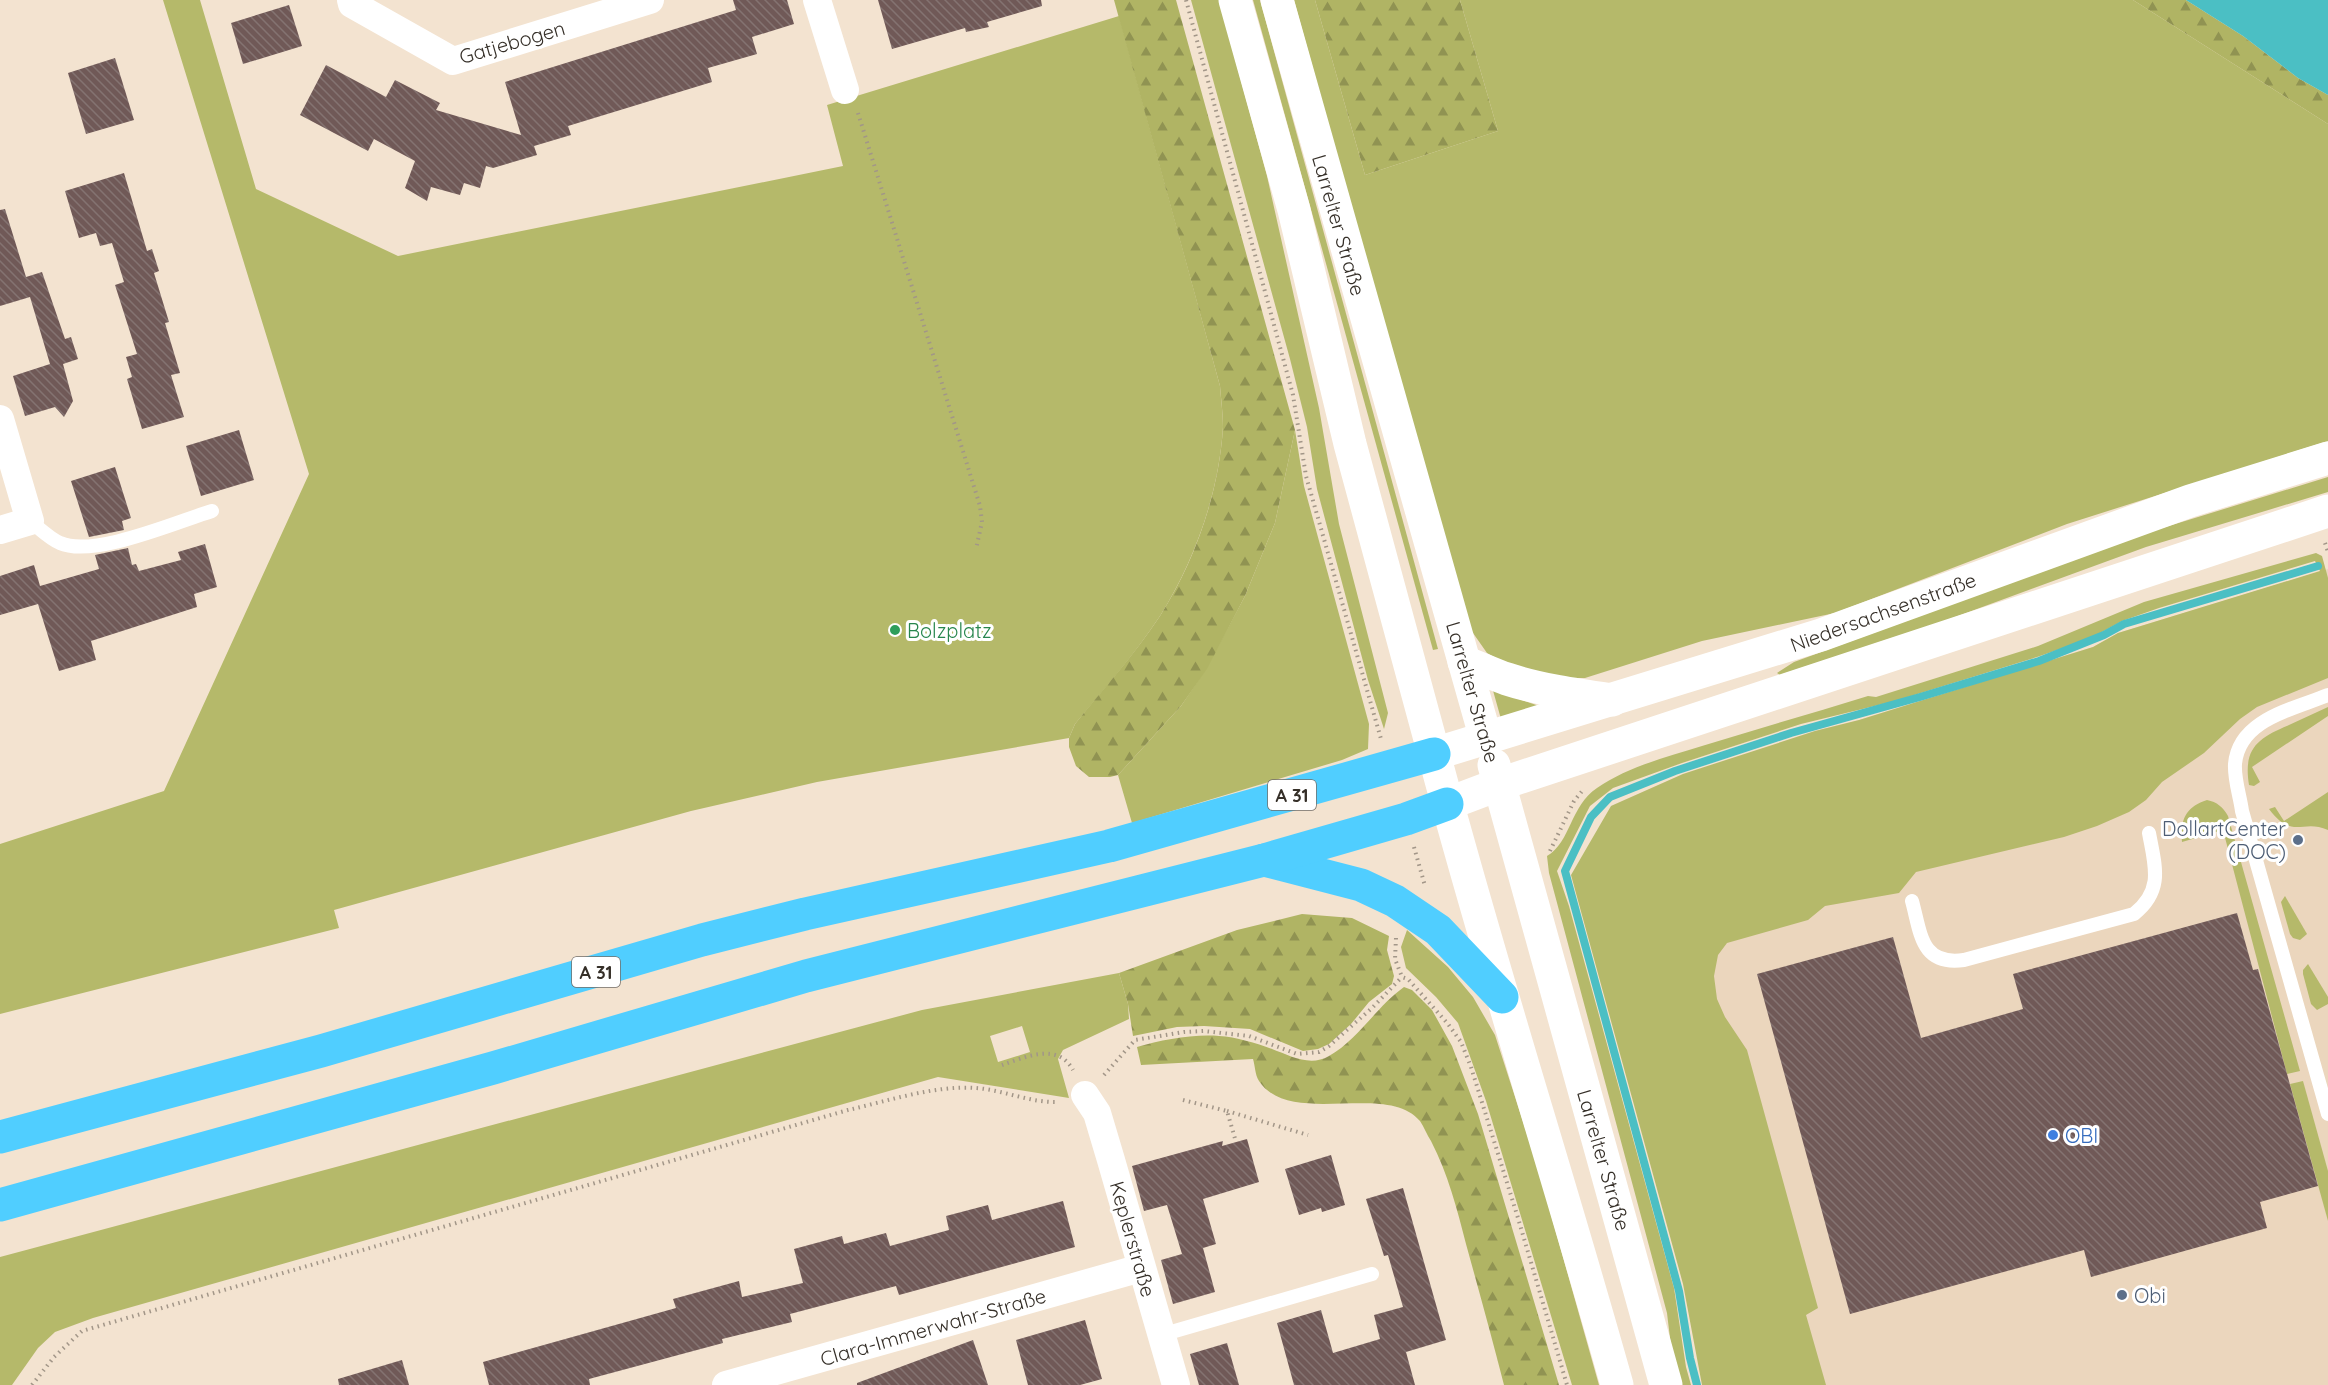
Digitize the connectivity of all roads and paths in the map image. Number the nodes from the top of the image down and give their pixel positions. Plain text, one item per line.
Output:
1 (351, 0) edge
2 (650, 0) edge
3 (817, 0) edge
4 (1186, 0) edge
5 (1235, 0) edge
6 (1277, 0) edge
7 (845, 90) joint
8 (0, 419) edge
9 (2328, 458) edge
10 (212, 511) dead end
11 (30, 521) junction
12 (0, 530) edge
13 (2327, 532) edge
14 (2314, 545) dead end
15 (976, 549) dead end
16 (2328, 552) edge
17 (1464, 662) junction
18 (2328, 695) edge
19 (1612, 700) junction
20 (1380, 734) dead end
21 (1486, 739) junction
22 (1434, 754) junction
23 (1500, 784) junction
24 (1588, 785) dead end
25 (1447, 804) junction
26 (2149, 833) dead end
27 (1414, 846) dead end
28 (1264, 860) junction
29 (1521, 861) junction
30 (1467, 878) junction
31 (1912, 901) dead end
32 (1397, 934) dead end
33 (1402, 977) junction
34 (1502, 996) junction
35 (1002, 1065) dead end
36 (1085, 1095) junction
37 (1183, 1100) dead end
38 (1227, 1111) junction
39 (2328, 1114) edge
40 (1308, 1135) dead end
41 (0, 1137) edge
42 (1236, 1142) dead end
43 (0, 1205) edge
44 (1141, 1268) junction
45 (1372, 1274) dead end
46 (1161, 1335) junction
47 (815, 1373) edge
48 (32, 1385) edge
49 (726, 1385) edge
50 (1176, 1385) edge
51 (1567, 1385) edge
52 (1617, 1385) edge
53 (1666, 1385) edge

1 - 2 street, Gatjebogen
3 - 7 street
4 - 20 path
5 - 22 main road, Larrelter Straße
6 - 17 main road, Larrelter Straße
7 - 15 path
8 - 11 street
9 - 19 main road, Niedersachsenstraße
10 - 11 lane
11 - 12 street
13 - 14 path
13 - 16 path
13 - 23 main road, Niedersachsenstraße
17 - 19 main road
17 - 21 main road, Larrelter Straße
18 - 39 lane
19 - 21 main road, Niedersachsenstraße
21 - 22 main road, Niedersachsenstraße
21 - 23 main road, Larrelter Straße
22 - 25 main road, Larrelter Straße
22 - 41 highway, A 31
23 - 25 main road, Niedersachsenstraße
23 - 29 main road, Larrelter Straße
24 - 29 path
25 - 28 highway
25 - 30 main road, Larrelter Straße
26 - 31 lane
27 - 30 path
28 - 34 highway
28 - 43 highway
29 - 53 main road, Larrelter Straße
30 - 34 main road, Larrelter Straße
32 - 33 path
33 - 36 path
33 - 51 path
34 - 52 main road, Larrelter Straße
35 - 36 path
36 - 44 street, Keplerstraße
36 - 48 path
37 - 38 path
38 - 40 path
38 - 42 path
44 - 46 street, Keplerstraße
44 - 47 street, Clara-Immerwahr-Straße
45 - 46 lane
46 - 50 street, Keplerstraße
47 - 49 street, Clara-Immerwahr-Straße

